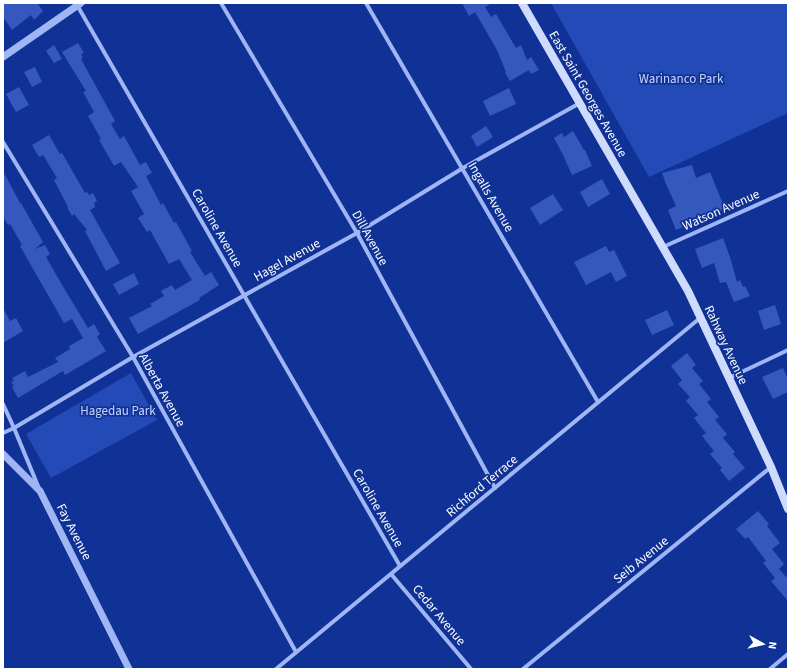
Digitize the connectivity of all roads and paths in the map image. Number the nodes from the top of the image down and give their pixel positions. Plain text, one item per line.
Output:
1 (221, 3) edge
2 (366, 3) edge
3 (522, 3) edge
4 (78, 4) edge
5 (3, 57) edge
6 (580, 103) junction
7 (3, 142) edge
8 (463, 168) junction
9 (788, 191) edge
10 (634, 197) joint
11 (357, 233) junction
12 (662, 247) junction
13 (244, 296) junction
14 (700, 318) junction
15 (788, 350) edge
16 (133, 357) junction
17 (728, 378) junction
18 (598, 402) junction
19 (3, 404) edge
20 (14, 428) junction
21 (3, 433) edge
22 (3, 454) edge
23 (771, 467) junction
24 (495, 488) junction
25 (40, 491) junction
26 (788, 506) edge
27 (400, 566) junction
28 (391, 574) junction
29 (296, 652) junction
30 (788, 654) edge
31 (129, 669) edge
32 (276, 669) edge
33 (471, 669) edge
34 (523, 669) edge
35 (770, 669) edge

1 - 11 street, Dill Avenue
2 - 8 street, Ingalls Avenue
3 - 6 main road, East Saint Georges Avenue
4 - 5 street
4 - 13 street, Caroline Avenue
6 - 8 street, Hagel Avenue
6 - 10 main road, East Saint Georges Avenue
7 - 16 street, Alberta Avenue
8 - 11 street, Hagel Avenue
8 - 18 street, Ingalls Avenue
9 - 12 street, Watson Avenue
10 - 12 main road, Rahway Avenue
11 - 13 street, Hagel Avenue
11 - 24 street, Dill Avenue
12 - 14 main road, Rahway Avenue
13 - 16 street, Hagel Avenue
13 - 27 street, Caroline Avenue
14 - 17 main road, Rahway Avenue
14 - 18 street, Richford Terrace
15 - 17 street
16 - 20 street, Hagel Avenue
16 - 29 street, Alberta Avenue
17 - 23 main road, Rahway Avenue
18 - 24 street, Richford Terrace
19 - 20 street, Fay Avenue
20 - 21 street, Hagel Avenue
20 - 25 street, Fay Avenue
22 - 25 street
23 - 26 main road, Rahway Avenue
23 - 34 street, Seib Avenue
24 - 27 street, Richford Terrace
25 - 31 street, Fay Avenue
27 - 28 street, Richford Terrace
28 - 29 street, Richford Terrace
28 - 33 street, Cedar Avenue
29 - 32 street, Richford Terrace
30 - 35 street

